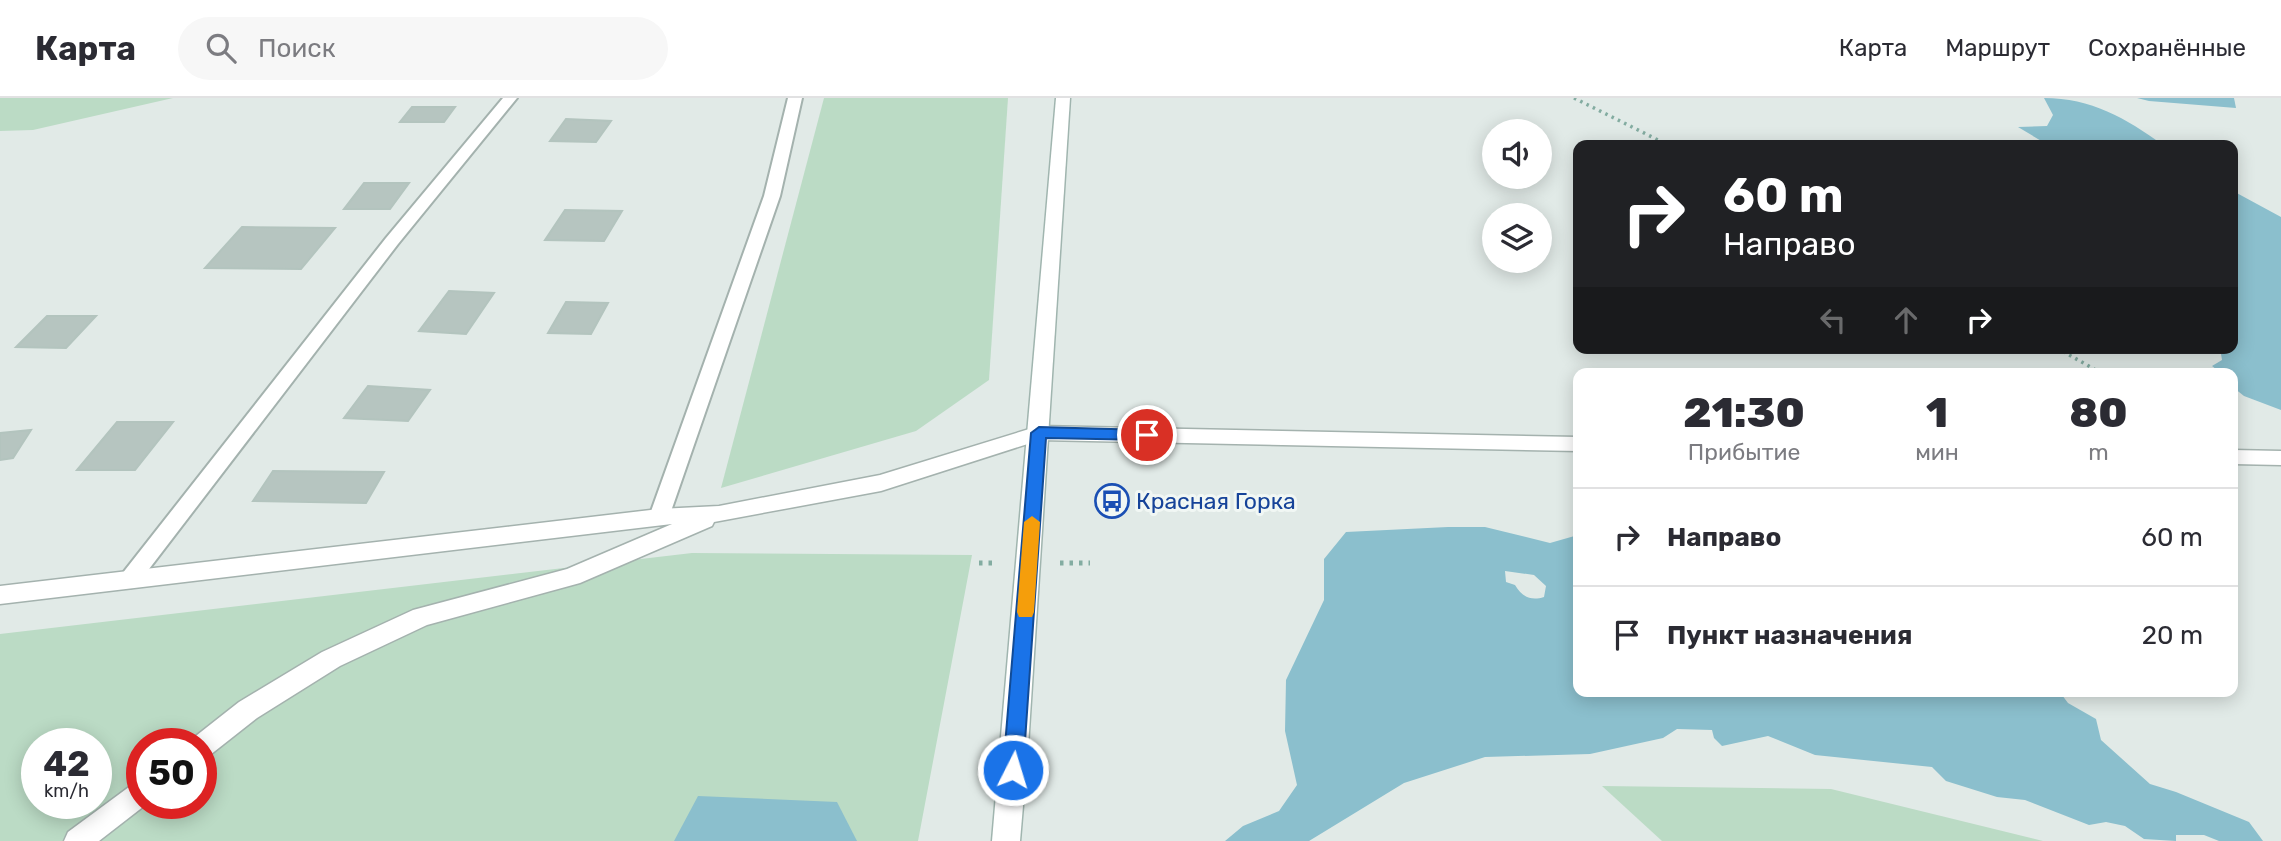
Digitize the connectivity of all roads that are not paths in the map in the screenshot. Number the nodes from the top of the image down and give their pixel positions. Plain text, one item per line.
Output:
1 (510, 98) edge
2 (795, 98) edge
3 (1063, 98) edge
4 (1039, 433) junction
5 (1573, 444) edge
6 (2238, 457) edge
7 (2281, 458) edge
8 (719, 514) junction
9 (659, 517) junction
10 (129, 580) junction
11 (0, 595) edge
12 (217, 734) edge
13 (126, 804) edge
14 (78, 841) edge
15 (1006, 841) edge

1 - 10 lane
2 - 9 lane
3 - 4 street
4 - 5 street
4 - 8 street
4 - 15 street
6 - 7 street
8 - 9 street
8 - 12 street
9 - 10 street
10 - 11 street
13 - 14 street

